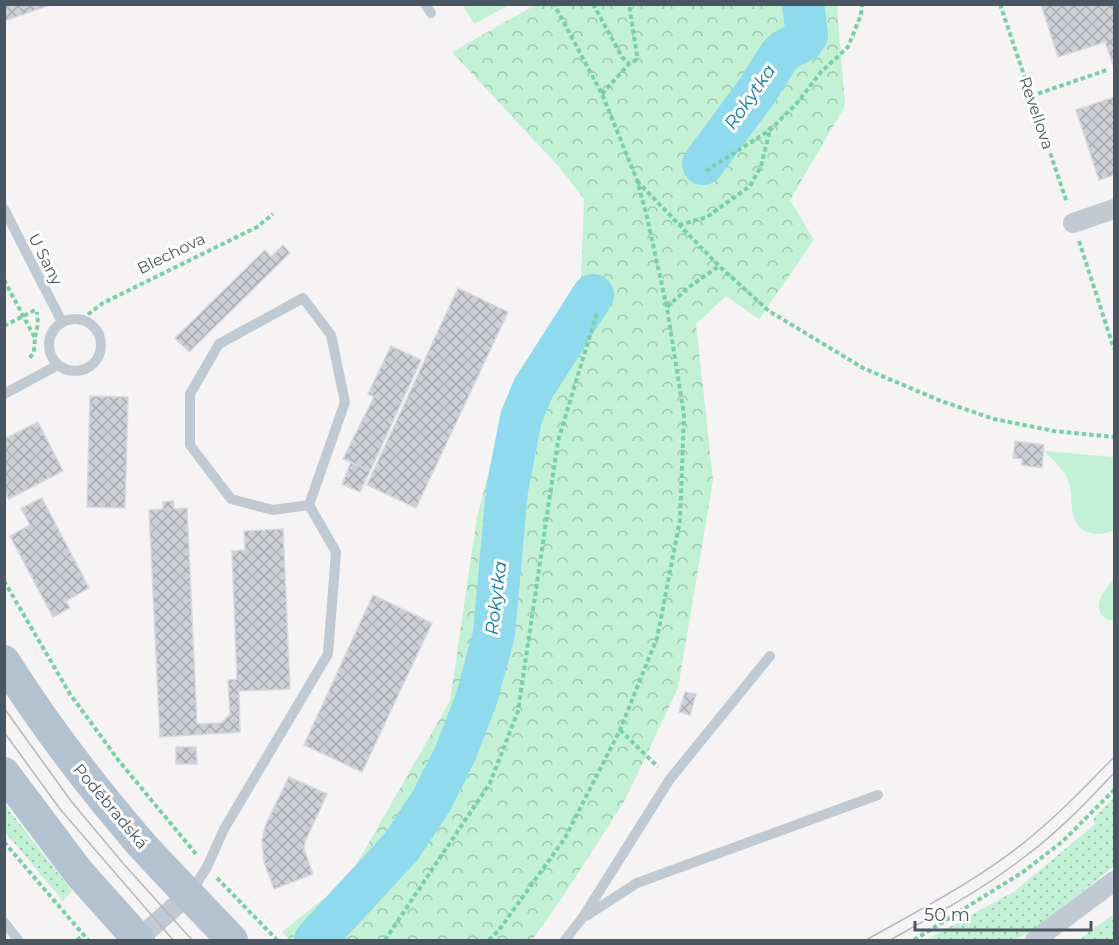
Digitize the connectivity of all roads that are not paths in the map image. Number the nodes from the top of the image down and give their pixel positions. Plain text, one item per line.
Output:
1 (4, 209) edge
2 (1114, 209) edge
3 (1073, 223) road end
4 (62, 322) junction
5 (58, 365) junction
6 (4, 394) edge
7 (309, 505) junction
8 (770, 656) dead end
9 (4, 661) edge
10 (4, 773) edge
11 (878, 795) dead end
12 (1114, 881) edge
13 (189, 894) junction
14 (583, 917) junction
15 (4, 922) edge
16 (18, 940) edge
17 (138, 940) edge
18 (232, 940) edge
19 (564, 940) edge
20 (1035, 940) edge

1 - 4 lane, U Sany
2 - 3 street
4 - 5 lane
4 - 5 lane
5 - 6 lane
7 - 7 lane
7 - 13 lane
8 - 14 lane
9 - 13 main road, Poděbradská
10 - 17 main road
11 - 14 lane
12 - 20 street
13 - 17 street
13 - 18 main road, Poděbradská
14 - 19 lane
15 - 16 lane

